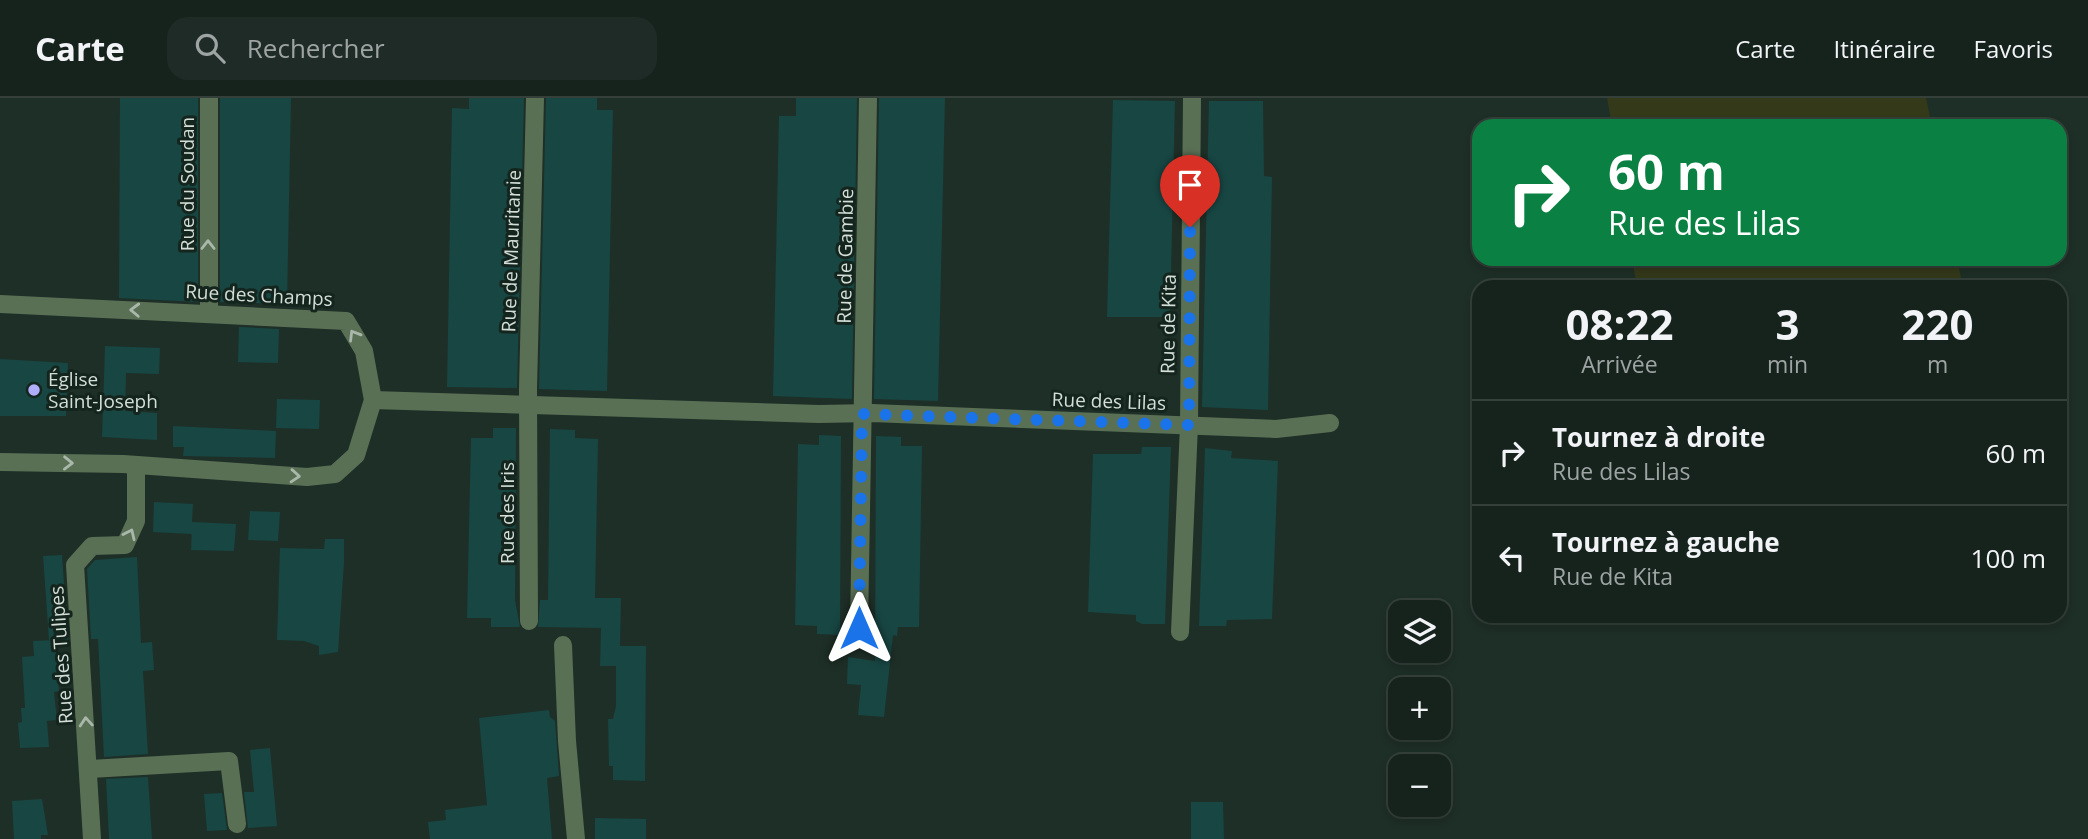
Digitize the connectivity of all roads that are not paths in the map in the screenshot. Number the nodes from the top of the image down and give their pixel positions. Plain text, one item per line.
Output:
1 (209, 98) edge
2 (535, 98) edge
3 (868, 98) edge
4 (1192, 98) edge
5 (0, 304) edge
6 (209, 313) junction
7 (373, 400) junction
8 (528, 406) junction
9 (862, 414) junction
10 (1330, 423) dead end
11 (1189, 425) junction
12 (0, 462) edge
13 (136, 467) junction
14 (529, 621) dead end
15 (859, 628) dead end
16 (1181, 632) dead end
17 (564, 645) dead end
18 (90, 769) junction
19 (237, 824) dead end
20 (92, 839) edge
21 (576, 839) edge

6 -> 1 street, Rue du Soudan
2 - 8 street, Rue de Mauritanie
3 - 9 street, Rue de Gambie
4 - 11 street, Rue de Kita
6 -> 5 street, Rue des Champs
7 -> 6 street, Rue des Champs
7 - 8 street, Rue des Lilas
13 -> 7 street, Rue des Champs
8 - 9 street, Rue des Lilas
8 - 14 street, Rue des Iris
9 - 11 street, Rue des Lilas
9 - 15 street, Rue de Gambie
10 - 11 street
11 - 16 street, Rue des Lilas
12 -> 13 street, Rue des Champs
18 -> 13 street, Rue des Tulipes
17 - 21 street
18 - 19 street
18 - 20 street, Rue des Tulipes

